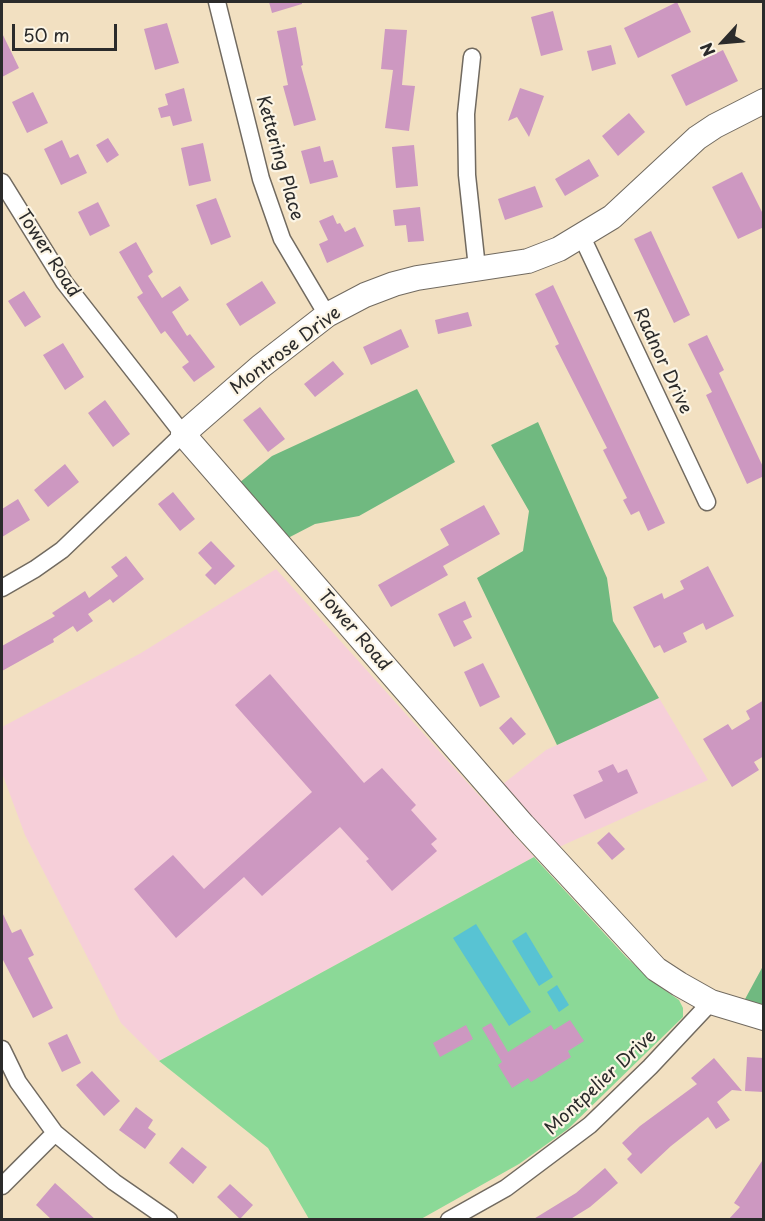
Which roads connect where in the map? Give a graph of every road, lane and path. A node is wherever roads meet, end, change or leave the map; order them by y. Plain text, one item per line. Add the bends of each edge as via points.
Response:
1 (217, 2) edge
2 (472, 57) dead end
3 (764, 101) edge
4 (2, 182) edge
5 (582, 237) junction
6 (477, 268) junction
7 (327, 315) junction
8 (183, 434) junction
9 (706, 502) dead end
10 (2, 588) edge
11 (711, 1002) junction
12 (764, 1018) edge
13 (2, 1049) edge
14 (55, 1133) junction
15 (2, 1186) edge
16 (169, 1220) edge
17 (448, 1220) edge

1 - 7 street, Kettering Place via 261,179 282,239
2 - 6 street via 466,114 467,174
3 - 5 street, Montrose Drive via 697,138 612,217
4 - 8 street, Tower Road via 64,282
5 - 6 street, Montrose Drive via 528,261
5 - 9 street, Radnor Drive
6 - 7 street, Montrose Drive via 394,284 365,294
7 - 8 street, Montrose Drive
8 - 10 street, Montrose Drive via 62,550
8 - 11 street, Tower Road via 518,820 656,969
11 - 12 street, Tower Road
11 - 17 street, Montpelier Drive via 590,1125 506,1188
13 - 14 street via 18,1082
14 - 15 street
14 - 16 street via 114,1182

